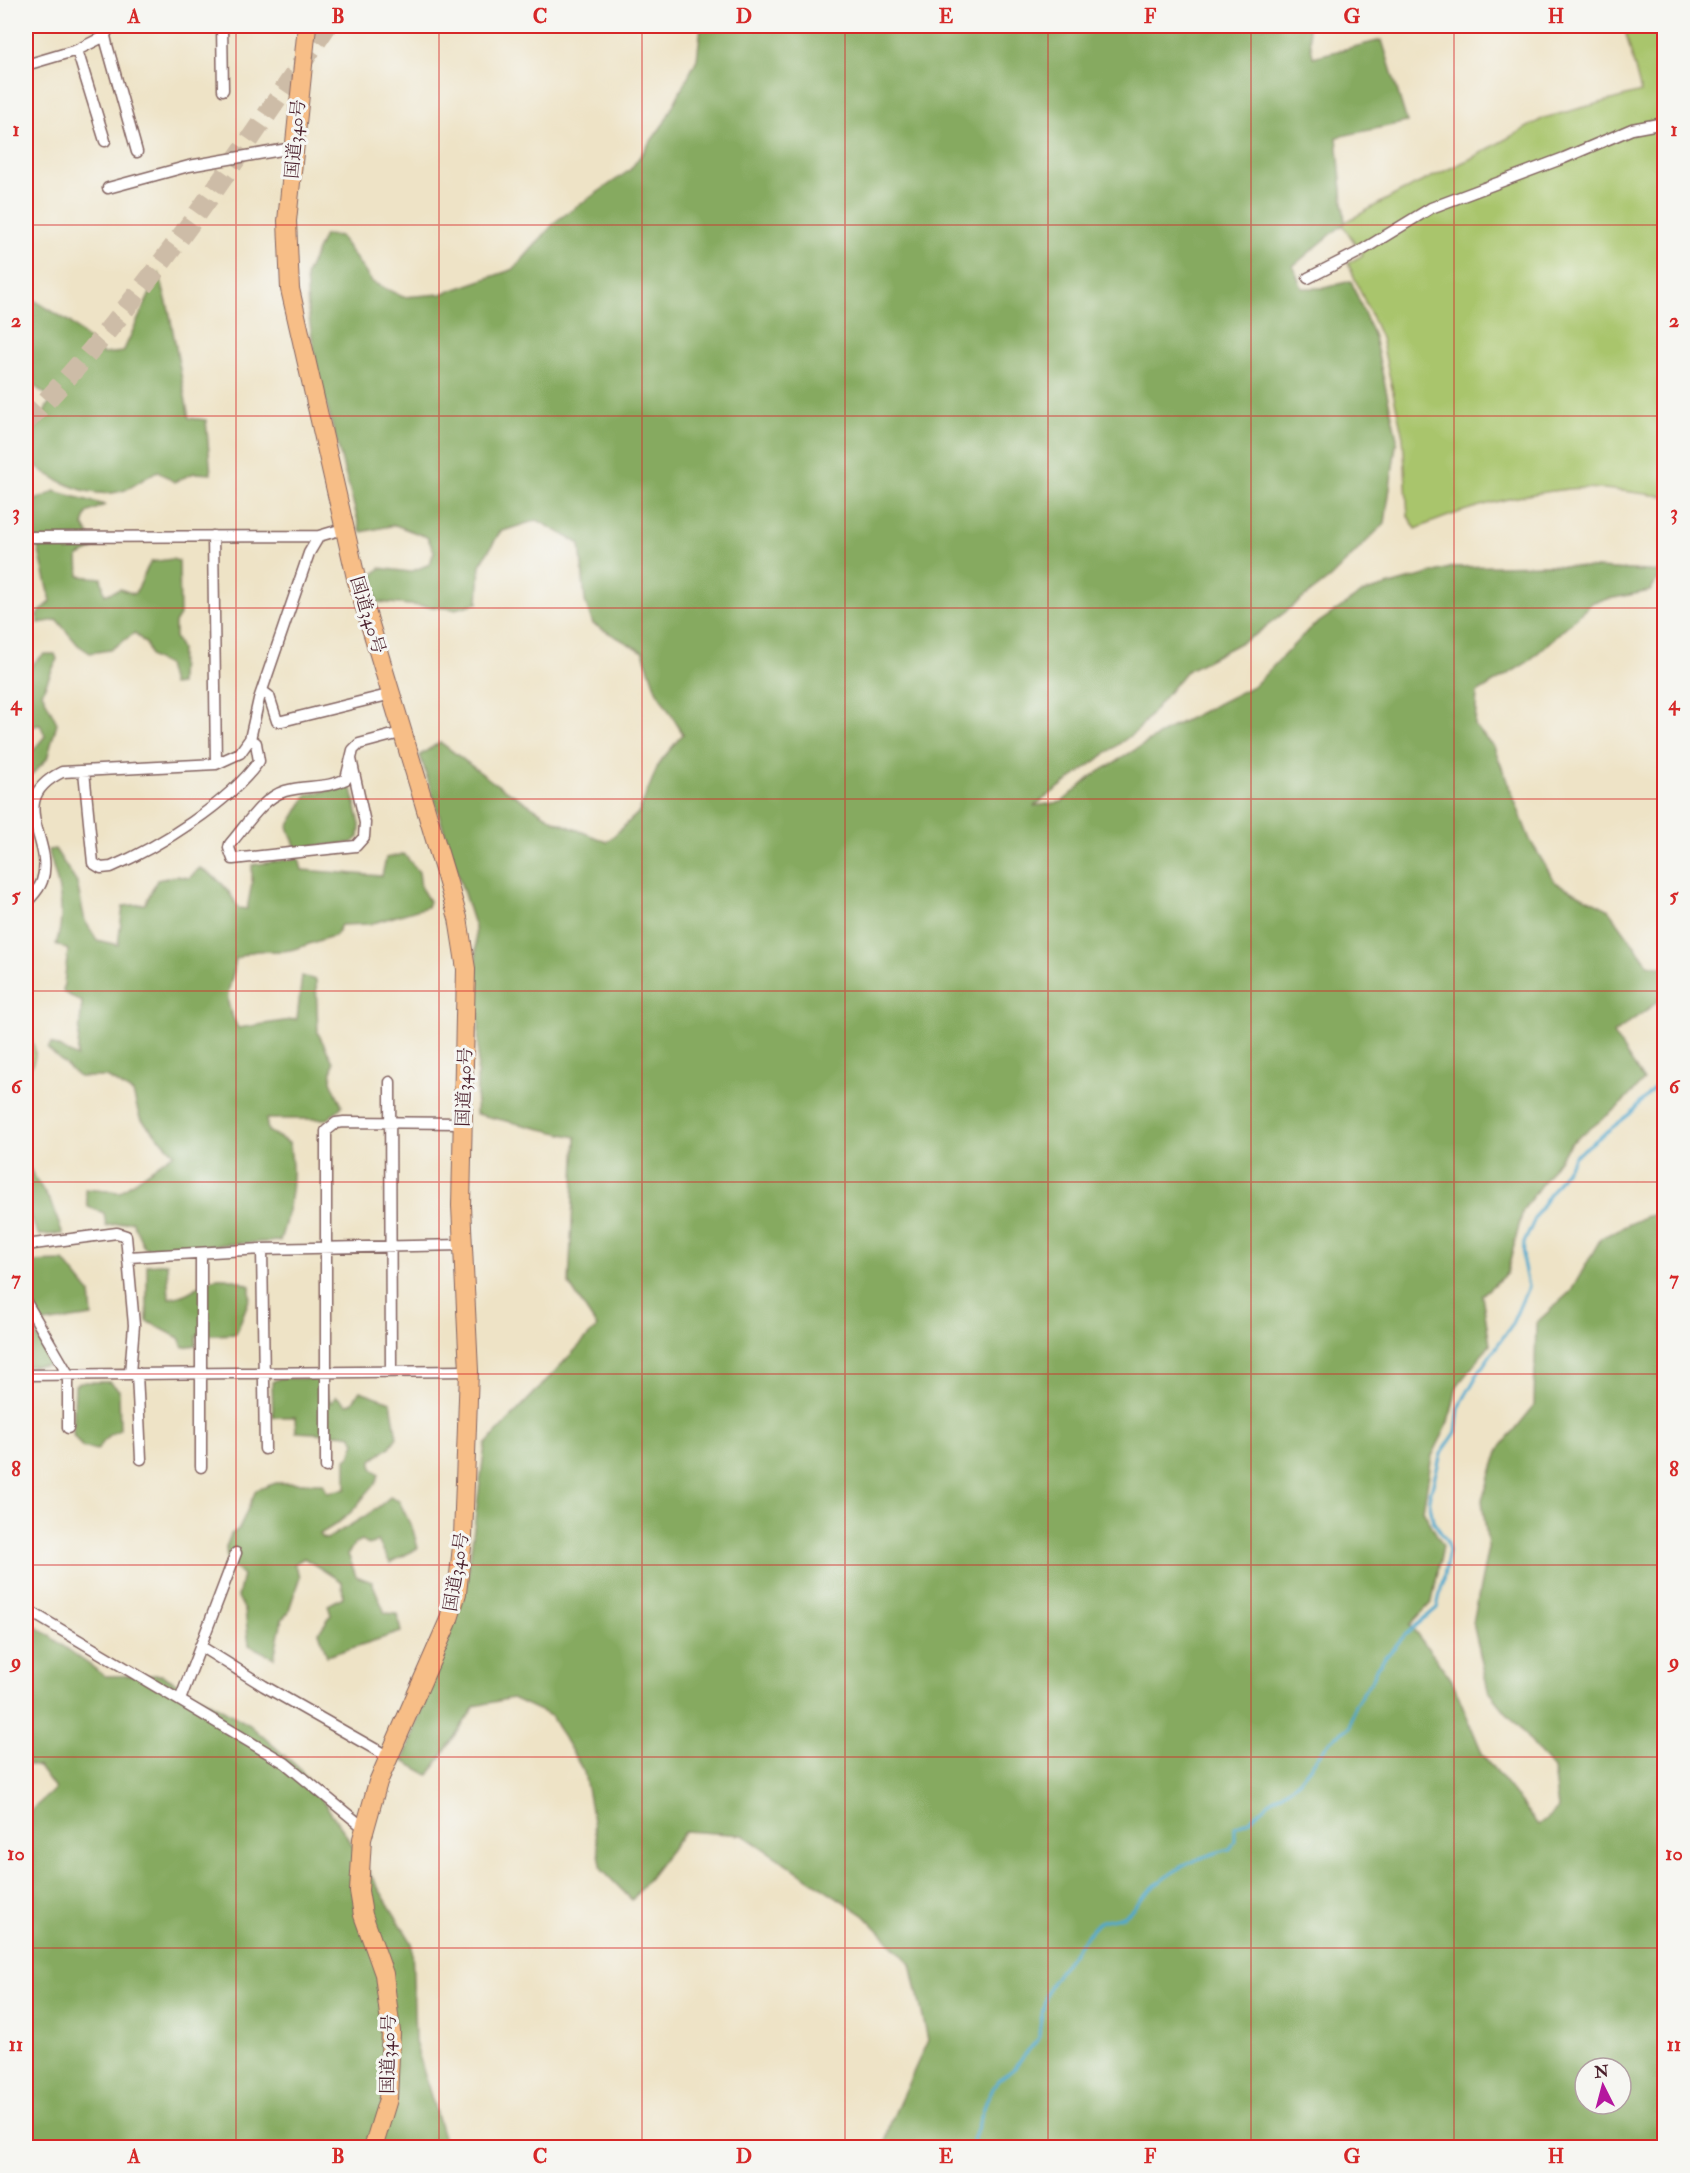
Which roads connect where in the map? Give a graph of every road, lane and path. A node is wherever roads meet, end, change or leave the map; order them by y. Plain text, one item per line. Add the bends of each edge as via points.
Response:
1 (109, 26) edge
2 (222, 26) edge
3 (307, 26) edge
4 (105, 36) junction
5 (76, 50) junction
6 (26, 65) edge
7 (223, 90) dead end
8 (1665, 123) edge
9 (105, 141) dead end
10 (294, 148) junction
11 (137, 152) dead end
12 (108, 188) dead end
13 (1308, 278) dead end
14 (343, 529) junction
15 (213, 536) junction
16 (319, 536) junction
17 (26, 537) edge
18 (262, 691) junction
19 (392, 694) junction
20 (404, 732) junction
21 (250, 739) junction
22 (351, 759) junction
23 (216, 764) junction
24 (84, 771) junction
25 (31, 792) edge
26 (26, 903) edge
27 (390, 1082) dead end
28 (463, 1122) junction
29 (391, 1124) junction
30 (26, 1245) edge
31 (463, 1245) junction
32 (327, 1248) junction
33 (391, 1248) junction
34 (262, 1249) junction
35 (201, 1253) junction
36 (129, 1257) junction
37 (26, 1302) edge
38 (469, 1371) junction
39 (265, 1372) junction
40 (328, 1372) junction
41 (391, 1372) junction
42 (134, 1373) junction
43 (201, 1373) junction
44 (68, 1374) junction
45 (26, 1375) edge
46 (68, 1428) dead end
47 (265, 1449) dead end
48 (141, 1459) dead end
49 (201, 1467) dead end
50 (326, 1467) dead end
51 (236, 1552) dead end
52 (26, 1609) edge
53 (200, 1646) junction
54 (180, 1700) junction
55 (389, 1757) junction
56 (363, 1827) junction
57 (373, 2148) edge

1 - 4 street
2 - 7 street
3 - 10 highway, 国道340号
4 - 5 street
4 - 11 street
5 - 6 street
5 - 9 street
8 - 13 street via 1632,129 1431,208
10 - 12 street via 189,166
10 - 14 highway, 国道340号 via 287,221 290,289
14 - 16 street
14 - 19 highway, 国道340号
15 - 16 street
15 - 17 street
15 - 23 street
16 - 18 street via 309,553
18 - 19 street via 269,696 277,721
18 - 21 street
19 - 20 highway, 国道340号
20 - 22 street via 359,744
20 - 28 highway, 国道340号 via 462,942 467,1001
21 - 23 street via 240,753
21 - 24 street via 256,743 259,761 235,788 183,827 111,867 101,868 93,863
22 - 22 street via 346,780 287,791 268,801 230,844 233,860 356,846 364,837 365,823
23 - 24 street
24 - 25 street via 62,772
25 - 26 street via 43,879
27 - 29 street
28 - 29 street
28 - 31 highway, 国道340号
29 - 32 street via 336,1123 326,1131
29 - 33 street
30 - 36 street via 117,1233 126,1236
31 - 33 street
31 - 38 highway, 国道340号
32 - 33 street
32 - 34 street
32 - 40 street
33 - 41 street
34 - 35 street
34 - 39 street
35 - 36 street
35 - 43 street
36 - 42 street via 135,1324
37 - 44 street
38 - 41 street
38 - 55 highway, 国道340号 via 457,1593 448,1623
39 - 40 street
39 - 43 street
39 - 47 street
40 - 41 street
40 - 50 street
42 - 43 street
42 - 44 street
42 - 48 street
43 - 49 street
44 - 45 street
44 - 46 street
51 - 53 street
52 - 54 street
53 - 54 street
53 - 55 street
54 - 56 street via 285,1763
55 - 56 highway, 国道340号
56 - 57 highway, 国道340号 via 359,1891 363,1915 384,1974 391,2032 388,2099

